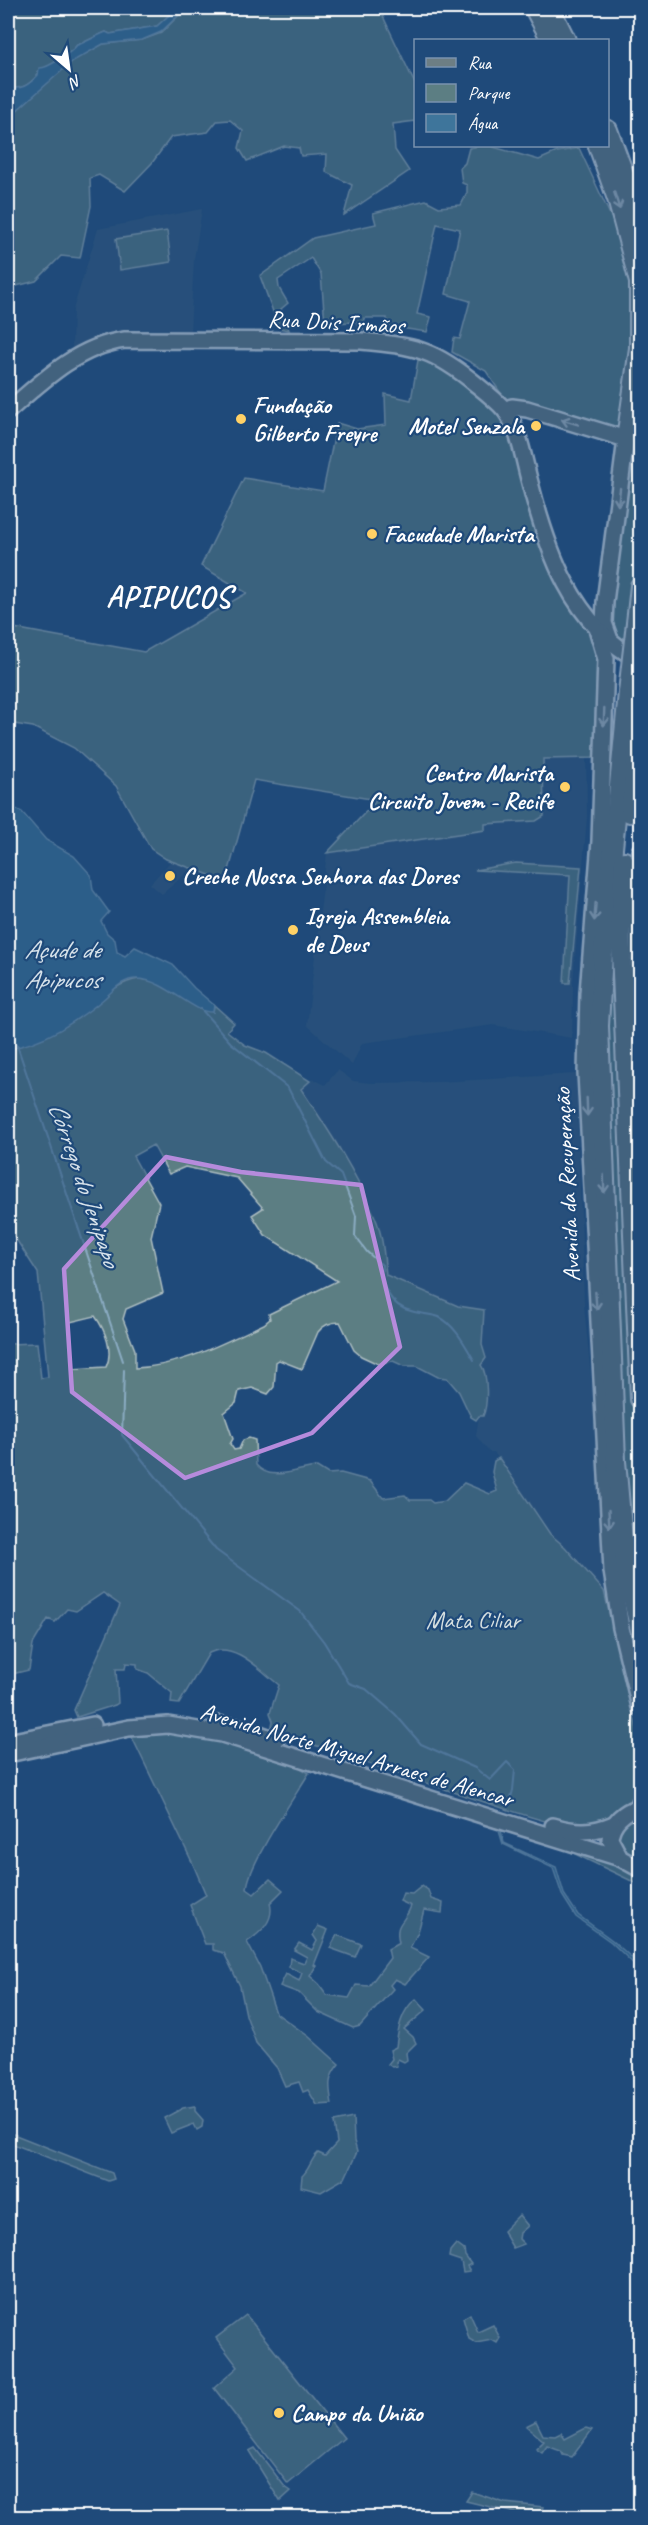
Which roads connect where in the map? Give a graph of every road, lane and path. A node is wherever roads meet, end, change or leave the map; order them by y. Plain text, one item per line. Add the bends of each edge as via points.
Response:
1 (534, 8) edge
2 (550, 8) edge
3 (550, 39) edge
4 (566, 39) edge
5 (609, 133) edge
6 (598, 147) edge
7 (640, 231) edge
8 (640, 283) edge
9 (505, 410) junction
10 (8, 411) edge
11 (626, 439) junction
12 (640, 586) edge
13 (606, 597) junction
14 (574, 600) junction
15 (612, 651) junction
16 (640, 661) edge
17 (640, 669) edge
18 (640, 726) edge
19 (633, 848) edge
20 (635, 888) joint
21 (640, 1019) edge
22 (603, 1387) junction
23 (640, 1399) edge
24 (614, 1424) junction
25 (606, 1461) junction
26 (640, 1630) edge
27 (640, 1707) edge
28 (8, 1742) edge
29 (8, 1754) edge
30 (640, 1793) edge
31 (635, 1809) edge
32 (614, 1824) junction
33 (620, 1858) junction
34 (640, 1869) edge

1 - 3 highway
2 - 4 highway
5 - 7 highway
6 -> 8 highway
8 - 11 highway via 639,348
9 - 10 main road, Rua Dois Irmãos via 461,371 436,355 399,345 361,341 153,339 112,341 87,351
11 -> 9 main road via 527,409
9 - 14 main road, Rua Dois Irmãos via 521,447 549,550
11 -> 13 main road, Avenida da Recuperação
12 -> 24 highway, Avenida da Recuperação, bridge via 598,1026
13 - 14 main road via 590,604
13 - 15 main road, Avenida da Recuperação via 604,623
14 - 15 main road, Rua Dois Irmãos
15 - 16 main road, Rua Dois Irmãos
15 - 17 main road, Rua Dois Irmãos
15 -> 22 main road, Avenida da Recuperação via 586,1073
18 - 19 highway
19 - 20 highway
19 - 23 highway via 620,926
20 - 21 main road
22 - 24 highway
22 - 25 main road, Avenida da Recuperação
24 - 25 highway
24 - 26 highway, Avenida da Recuperação via 626,1572
25 -> 27 main road, Avenida da Recuperação via 612,1571
28 - 32 main road, Avenida Norte Miguel Arraes de Alencar via 126,1720 167,1717 243,1728 334,1760 566,1830 592,1832
29 - 33 main road, Avenida Norte Miguel Arraes de Alencar via 129,1728 168,1725 222,1734
30 - 31 main road
31 - 32 main road
32 - 33 main road via 610,1839
33 - 34 main road, Avenida Norte Miguel Arraes de Alencar

